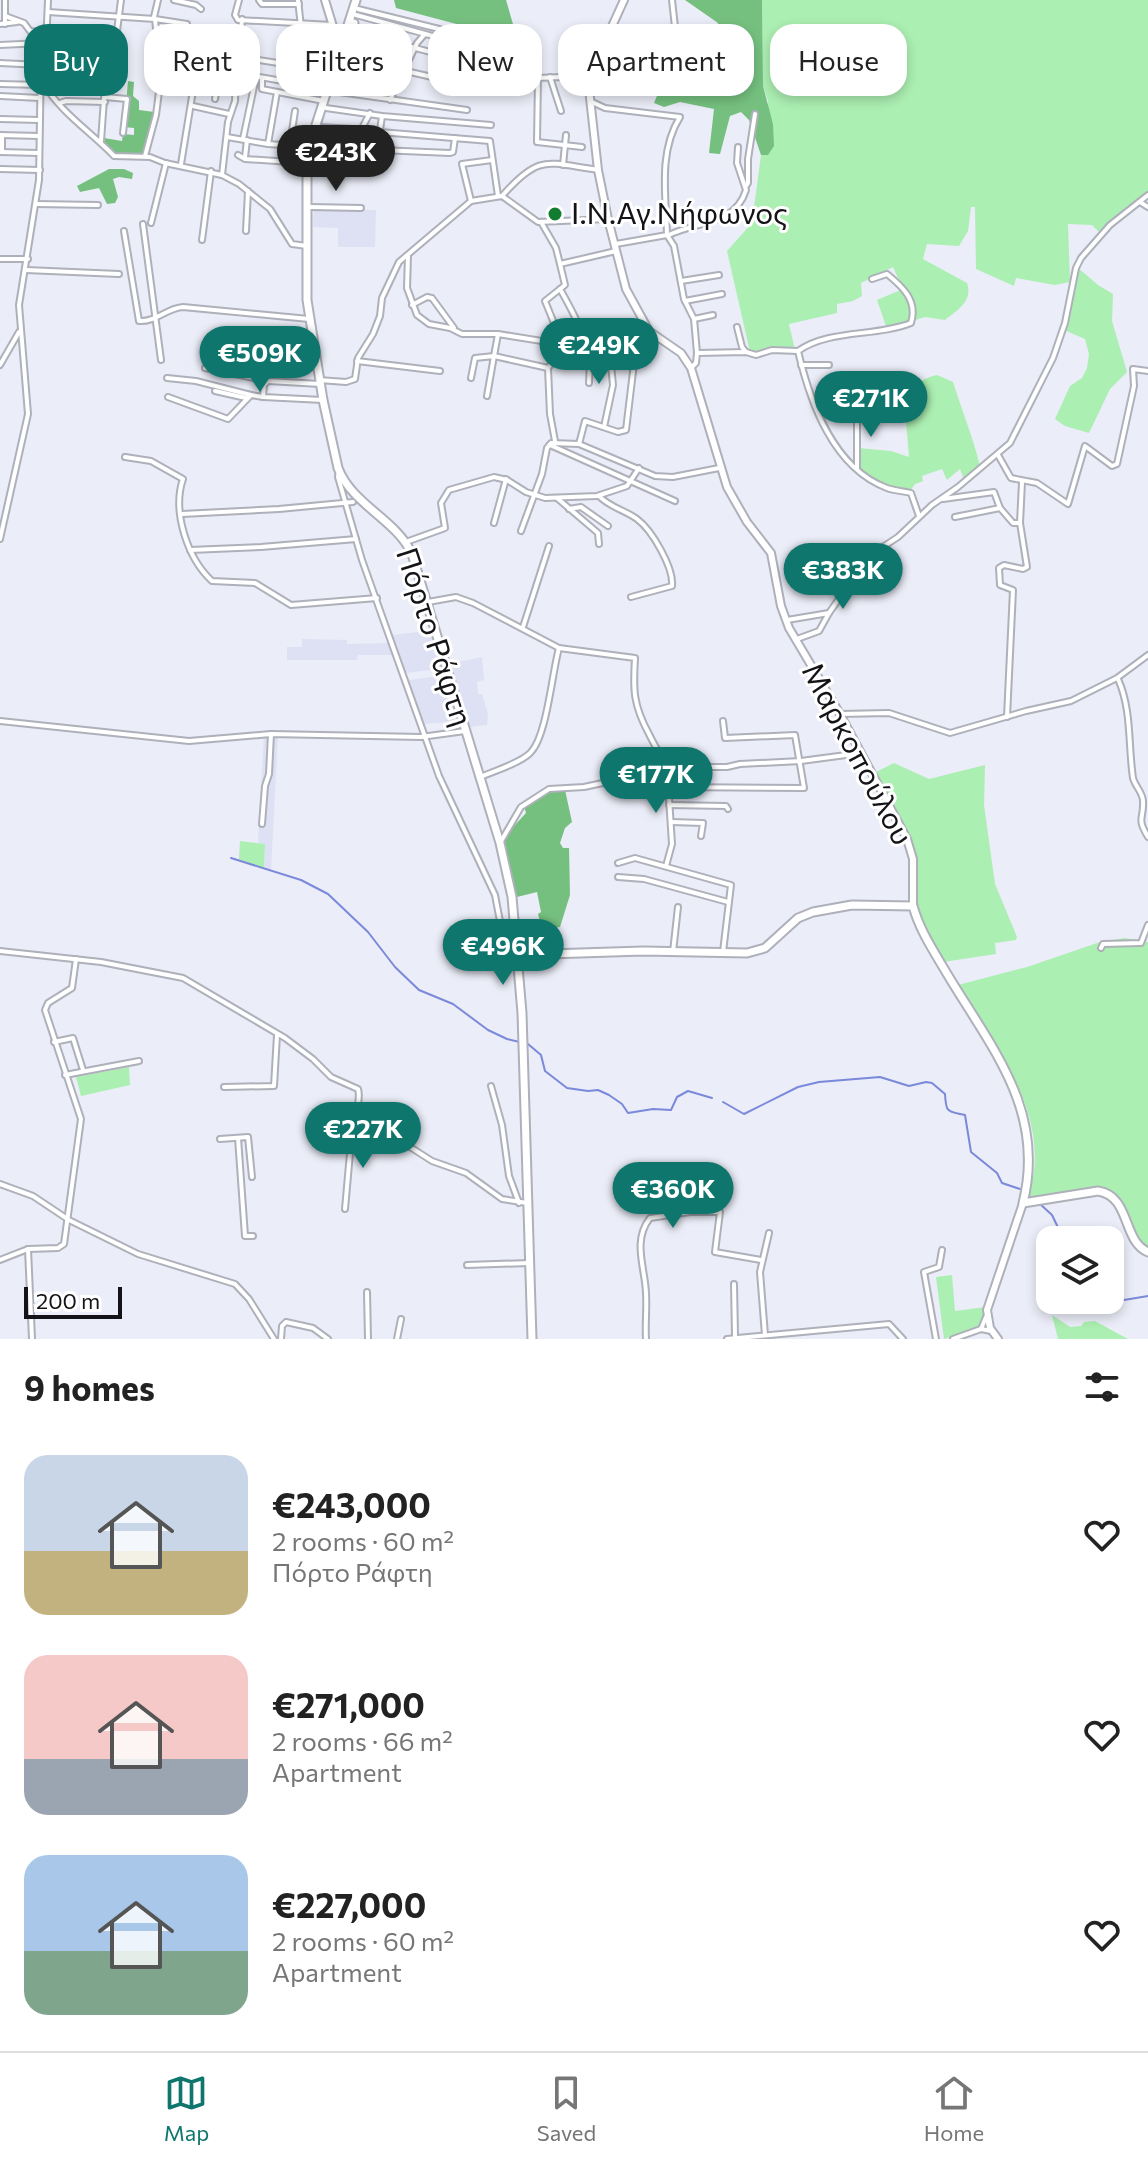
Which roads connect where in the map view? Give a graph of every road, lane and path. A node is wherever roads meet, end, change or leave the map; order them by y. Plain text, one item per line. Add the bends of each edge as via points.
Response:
1 (5, 0) edge
2 (48, 0) edge
3 (121, 0) edge
4 (158, 0) edge
5 (174, 0) edge
6 (239, 0) edge
7 (259, 0) edge
8 (325, 0) edge
9 (624, 0) edge
10 (672, 0) edge
11 (299, 2) edge
12 (358, 6) edge
13 (201, 9) dead end
14 (3, 12) edge
15 (48, 12) junction
16 (119, 15) junction
17 (155, 18) junction
18 (242, 19) junction
19 (19, 21) junction
20 (300, 22) junction
21 (2, 24) edge
22 (25, 24) edge
23 (46, 24) edge
24 (118, 24) edge
25 (187, 24) dead end
26 (321, 24) edge
27 (332, 24) edge
28 (613, 24) edge
29 (675, 24) edge
30 (428, 25) edge
31 (424, 34) junction
32 (428, 35) edge
33 (24, 44) edge
34 (0, 45) edge
35 (412, 46) edge
36 (418, 48) junction
37 (428, 51) edge
38 (412, 59) edge
39 (0, 63) edge
40 (276, 63) edge
41 (24, 64) edge
42 (260, 77) edge
43 (550, 77) junction
44 (558, 77) edge
45 (270, 79) junction
46 (276, 80) edge
47 (0, 84) edge
48 (24, 85) edge
49 (260, 87) edge
50 (269, 90) junction
51 (276, 92) edge
52 (0, 96) edge
53 (53, 96) edge
54 (104, 96) edge
55 (193, 96) edge
56 (216, 96) edge
57 (235, 96) edge
58 (255, 96) edge
59 (276, 96) edge
60 (292, 96) edge
61 (328, 96) edge
62 (330, 96) edge
63 (364, 96) edge
64 (392, 96) edge
65 (590, 96) edge
66 (40, 98) joint
67 (215, 99) dead end
68 (105, 100) junction
69 (390, 100) junction
70 (590, 101) junction
71 (60, 103) junction
72 (192, 105) junction
73 (325, 105) junction
74 (467, 110) dead end
75 (295, 111) dead end
76 (561, 111) dead end
77 (370, 113) junction
78 (229, 114) junction
79 (755, 114) dead end
80 (382, 116) junction
81 (0, 119) edge
82 (39, 120) junction
83 (491, 125) dead end
84 (320, 127) junction
85 (361, 130) junction
86 (123, 133) dead end
87 (380, 133) junction
88 (1, 135) edge
89 (566, 135) dead end
90 (39, 136) junction
91 (227, 137) junction
92 (455, 138) junction
93 (245, 139) junction
94 (101, 141) junction
95 (268, 144) junction
96 (290, 144) junction
97 (565, 145) junction
98 (310, 147) junction
99 (582, 147) dead end
100 (738, 147) dead end
101 (1, 152) edge
102 (39, 153) junction
103 (238, 155) dead end
104 (145, 156) junction
105 (245, 159) junction
106 (493, 160) junction
107 (166, 163) junction
108 (307, 163) junction
109 (181, 165) junction
110 (563, 165) junction
111 (0, 169) edge
112 (40, 170) junction
113 (598, 170) junction
114 (211, 171) junction
115 (222, 175) junction
116 (746, 186) junction
117 (248, 191) junction
118 (1148, 195) edge
119 (500, 196) junction
120 (471, 201) junction
121 (1140, 202) junction
122 (36, 204) junction
123 (98, 205) dead end
124 (310, 207) junction
125 (1148, 207) edge
126 (361, 208) dead end
127 (608, 219) junction
128 (541, 222) junction
129 (151, 223) dead end
130 (143, 224) dead end
131 (124, 231) dead end
132 (246, 231) dead end
133 (668, 235) junction
134 (202, 240) dead end
135 (307, 246) junction
136 (615, 247) junction
137 (408, 253) junction
138 (0, 259) edge
139 (28, 259) junction
140 (560, 264) junction
141 (26, 270) junction
142 (119, 274) dead end
143 (719, 275) dead end
144 (872, 279) dead end
145 (681, 281) junction
146 (560, 289) junction
147 (722, 294) dead end
148 (685, 301) junction
149 (411, 305) junction
150 (713, 315) dead end
151 (155, 319) junction
152 (309, 319) junction
153 (694, 319) junction
154 (737, 327) dead end
155 (21, 330) junction
156 (455, 330) junction
157 (649, 331) junction
158 (498, 334) junction
159 (630, 339) junction
160 (548, 342) dead end
161 (609, 346) junction
162 (587, 351) junction
163 (798, 351) junction
164 (746, 352) junction
165 (697, 353) junction
166 (567, 355) junction
167 (494, 356) junction
168 (161, 360) dead end
169 (357, 361) junction
170 (0, 365) edge
171 (801, 365) junction
172 (829, 365) dead end
173 (205, 368) dead end
174 (548, 368) junction
175 (691, 368) junction
176 (440, 371) dead end
177 (1148, 371) edge
178 (167, 378) dead end
179 (471, 378) dead end
180 (828, 379) dead end
181 (268, 381) junction
182 (320, 382) junction
183 (589, 383) dead end
184 (215, 391) dead end
185 (248, 396) junction
186 (487, 396) dead end
187 (168, 397) dead end
188 (263, 397) junction
189 (323, 400) junction
190 (604, 427) junction
191 (555, 442) junction
192 (548, 444) junction
193 (579, 444) junction
194 (998, 455) junction
195 (125, 457) dead end
196 (639, 468) junction
197 (719, 468) junction
198 (857, 468) junction
199 (506, 479) junction
200 (632, 481) junction
201 (1022, 481) junction
202 (346, 488) junction
203 (532, 495) junction
204 (599, 496) junction
205 (557, 498) junction
206 (941, 499) junction
207 (675, 501) dead end
208 (353, 502) dead end
209 (345, 504) junction
210 (1000, 508) junction
211 (569, 509) junction
212 (182, 514) junction
213 (919, 516) junction
214 (955, 517) dead end
215 (494, 523) dead end
216 (1020, 523) junction
217 (608, 526) dead end
218 (521, 531) dead end
219 (0, 539) edge
220 (356, 539) junction
221 (406, 542) junction
222 (599, 544) dead end
223 (549, 546) dead end
224 (190, 550) junction
225 (631, 597) dead end
226 (377, 598) junction
227 (428, 602) junction
228 (829, 613) junction
229 (786, 621) junction
230 (523, 628) junction
231 (795, 639) junction
232 (559, 648) junction
233 (1148, 655) edge
234 (1117, 678) junction
235 (840, 714) junction
236 (1007, 717) junction
237 (0, 721) edge
238 (723, 721) dead end
239 (465, 731) junction
240 (271, 734) junction
241 (426, 736) junction
242 (861, 753) junction
243 (801, 761) junction
244 (665, 765) junction
245 (480, 777) junction
246 (668, 787) junction
247 (669, 805) junction
248 (676, 806) junction
249 (720, 806) dead end
250 (670, 812) junction
251 (671, 822) junction
252 (262, 824) dead end
253 (508, 827) junction
254 (496, 831) junction
255 (701, 836) dead end
256 (1148, 837) edge
257 (500, 843) junction
258 (618, 863) dead end
259 (666, 866) junction
260 (618, 877) dead end
261 (729, 902) junction
262 (913, 906) junction
263 (678, 907) dead end
264 (1148, 925) edge
265 (1101, 948) dead end
266 (0, 951) edge
267 (673, 952) junction
268 (723, 952) junction
269 (518, 954) junction
270 (76, 959) junction
271 (277, 1034) junction
272 (54, 1042) junction
273 (139, 1061) dead end
274 (81, 1072) junction
275 (65, 1075) junction
276 (491, 1086) dead end
277 (224, 1087) dead end
278 (356, 1123) junction
279 (238, 1138) junction
280 (220, 1139) dead end
281 (252, 1177) dead end
282 (0, 1184) edge
283 (519, 1203) junction
284 (1023, 1203) junction
285 (530, 1204) junction
286 (345, 1209) dead end
287 (69, 1220) junction
288 (769, 1233) dead end
289 (253, 1236) dead end
290 (28, 1249) junction
291 (942, 1250) dead end
292 (1148, 1252) edge
293 (0, 1260) edge
294 (761, 1260) junction
295 (531, 1263) junction
296 (467, 1265) dead end
297 (734, 1284) dead end
298 (367, 1292) dead end
299 (987, 1315) junction
300 (401, 1319) dead end
301 (981, 1329) junction
302 (992, 1332) junction
303 (765, 1335) junction
304 (735, 1336) junction
305 (32, 1339) edge
306 (274, 1339) edge
307 (281, 1339) edge
308 (328, 1339) edge
309 (368, 1339) edge
310 (397, 1339) edge
311 (532, 1339) edge
312 (646, 1339) edge
313 (727, 1339) edge
314 (903, 1339) edge
315 (936, 1339) edge
316 (953, 1339) edge
317 (998, 1339) edge

1 - 14 street
2 - 15 street
3 - 16 street
4 - 17 street
5 - 13 street
6 - 18 street via 235,18
7 - 11 street
8 - 27 street
9 - 28 street
10 - 29 street
11 - 20 street
12 - 30 street
12 - 31 street
14 - 19 street
14 - 21 street
15 - 16 street
15 - 23 street
16 - 17 street
16 - 24 street
17 - 25 street
17 - 104 street via 161,76
18 - 20 street
18 - 40 street via 239,57
19 - 21 street
19 - 22 street
20 - 26 street
31 - 32 street
31 - 36 street
33 - 34 street
35 - 36 street
36 - 37 street
36 - 38 street
39 - 41 street
42 - 45 street
43 - 44 street
43 - 76 street
43 - 97 street via 538,78 537,142
45 - 46 street
45 - 50 street
47 - 48 street
49 - 50 street
50 - 51 street
52 - 66 street
53 - 71 street
54 - 68 street
55 - 72 street
56 - 67 street
57 - 78 street
58 - 93 street
59 - 95 street
60 - 73 street
61 - 73 main road, Πόρτο Ράφτη
62 - 73 main road, Πόρτο Ράφτη
63 - 69 street
64 - 69 street
65 - 70 street
66 - 82 street
68 - 71 street
68 - 86 street via 127,99
68 - 94 street
69 - 74 street
70 - 113 street
70 - 133 street via 605,108 680,117 665,164
71 - 94 street via 82,129
72 - 78 street
72 - 109 street
73 - 77 street
73 - 84 main road, Πόρτο Ράφτη
73 - 98 main road, Πόρτο Ράφτη
75 - 96 street
77 - 80 street
77 - 85 street
78 - 91 street
79 - 116 street
80 - 83 street
80 - 87 street
81 - 82 street
82 - 90 street
84 - 85 street
84 - 124 main road, Πόρτο Ράφτη
85 - 87 street
87 - 92 street
87 - 92 street via 380,150 450,153
88 - 90 street
88 - 101 street
89 - 97 street
90 - 102 street
91 - 93 street
91 - 115 street
92 - 106 street via 490,141
93 - 95 street
93 - 105 street
94 - 104 street via 114,156
95 - 96 street
96 - 98 street
97 - 99 street
97 - 110 street
98 - 108 main road, Πόρτο Ράφτη
100 - 116 street via 737,163
101 - 102 street
102 - 112 street
103 - 105 street
104 - 107 street
105 - 108 street
106 - 119 street
106 - 120 street via 462,164
107 - 109 street
107 - 129 street
108 - 135 main road, Πόρτο Ράφτη
109 - 114 street
110 - 113 street
110 - 119 street via 536,167
111 - 112 street
112 - 122 street
113 - 127 street
114 - 115 street
114 - 134 street
115 - 117 street
116 - 133 street via 740,204 725,217
117 - 132 street
117 - 135 street via 275,215 289,242
118 - 121 street
119 - 120 street
119 - 128 street
120 - 137 street
121 - 125 street
121 - 194 street via 1081,258 1048,371 1010,443
122 - 123 street
122 - 139 street
124 - 126 street
124 - 135 main road, Πόρτο Ράφτη
127 - 128 street
127 - 136 street
128 - 140 street
130 - 151 street
131 - 151 street via 138,319
133 - 136 street
133 - 145 street
135 - 152 main road, Πόρτο Ράφτη
136 - 140 street
136 - 157 street via 626,289
137 - 149 street
137 - 169 street via 382,298 373,334
138 - 139 street
139 - 141 street
140 - 146 street via 566,283
141 - 142 street
141 - 155 street via 19,305
143 - 145 street
144 - 163 street via 887,274 904,288 911,323 885,332 842,335
145 - 148 street
146 - 162 street
146 - 166 street via 545,304
147 - 148 street
148 - 153 street
149 - 156 street via 429,324
149 - 156 street via 432,298
150 - 153 street
151 - 152 street via 183,307
151 - 168 street
152 - 182 main road, Πόρτο Ράφτη
153 - 165 street
154 - 164 street
155 - 170 street
155 - 219 street via 28,414
156 - 158 street
157 - 159 street
157 - 175 street via 681,353
158 - 160 street
158 - 167 street
159 - 161 street
159 - 190 street via 635,355 626,430
161 - 162 street
161 - 190 street via 613,385
162 - 166 street
162 - 183 street
163 - 164 street
163 - 171 street
164 - 165 street
165 - 175 street
166 - 174 street
167 - 174 street
167 - 179 street via 475,358
167 - 186 street
169 - 176 street
169 - 182 street via 352,381
171 - 172 street
171 - 198 street via 835,444
173 - 181 street
174 - 191 street
175 - 197 street, Μαρκοπούλου
177 - 201 street via 1133,369 1117,464 1112,466 1085,446 1068,504 1037,483
178 - 185 street
180 - 198 street via 835,402 857,408
181 - 182 street
181 - 188 street
182 - 189 main road, Πόρτο Ράφτη
184 - 185 street
185 - 187 street via 228,419
185 - 188 street
188 - 189 street
189 - 202 main road, Πόρτο Ράφτη
190 - 193 street via 585,421
191 - 192 street
191 - 193 street
192 - 200 street
192 - 203 street
193 - 196 street
194 - 201 street via 1011,478
194 - 206 street
195 - 212 street via 151,461 183,479
196 - 197 street via 673,477
196 - 200 street
197 - 229 street, Μαρκοπούλου via 736,506 771,553
198 - 213 street via 881,485 911,493
199 - 203 street
199 - 215 street
199 - 221 street via 494,477 449,490 441,503 445,528
200 - 204 street
200 - 207 street
201 - 216 street
202 - 209 street
202 - 221 main road, Πόρτο Ράφτη
203 - 205 street
203 - 218 street
204 - 205 street
204 - 225 street via 642,523 670,569 672,586
205 - 211 street
206 - 210 street via 992,490
206 - 213 street
208 - 209 street
209 - 212 street
209 - 220 street
210 - 214 street
210 - 216 street via 1013,523
211 - 217 street via 581,507
211 - 222 street via 598,533
212 - 224 street
213 - 228 street via 869,556
216 - 236 street via 1027,567 999,568 1000,585 1013,590
220 - 224 street
220 - 226 street
221 - 227 main road, Πόρτο Ράφτη
223 - 230 street
224 - 226 street via 212,581 255,583 291,605
226 - 241 street
227 - 230 street via 456,597
227 - 239 main road, Πόρτο Ράφτη
228 - 229 street
228 - 231 street via 819,631
229 - 231 street, Μαρκοπούλου
230 - 232 street
231 - 235 street, Μαρκοπούλου
232 - 244 street via 635,658 632,681 639,711
232 - 245 street via 535,746 525,757
233 - 234 street
234 - 236 street via 1071,701
234 - 256 street via 1129,717 1134,782 1143,800 1140,821
235 - 236 street via 889,713 945,733
235 - 242 street, Μαρκοπούλου
237 - 240 street via 176,740
238 - 243 street via 725,738 795,735
239 - 241 street
239 - 245 main road, Πόρτο Ράφτη
240 - 241 street
240 - 252 street
241 - 269 street via 439,776 491,885 506,950
242 - 243 street
242 - 262 street, Μαρκοπούλου via 911,848
243 - 244 street
243 - 246 street via 804,788
244 - 246 street
244 - 253 street via 584,787 549,789 521,807
245 - 254 main road, Πόρτο Ράφτη
246 - 247 street
247 - 248 street
247 - 250 street
248 - 249 street
248 - 250 street
250 - 251 street
251 - 255 street via 703,823
251 - 259 street
253 - 254 street
253 - 257 street
254 - 257 main road, Πόρτο Ράφτη
257 - 269 main road, Πόρτο Ράφτη via 516,897
258 - 259 street via 632,858
259 - 261 street via 731,885
260 - 261 street
261 - 268 street
262 - 268 main road via 852,905 813,912 798,918 765,948
262 - 284 main road, Μαρκοπούλου via 925,937 1009,1074 1022,1108 1030,1171
263 - 267 street
264 - 265 street via 1141,943 1110,942
266 - 270 street
267 - 268 main road
267 - 269 main road
269 - 285 main road, Πόρτο Ράφτη
270 - 271 street via 173,975
270 - 272 street via 72,988 45,1006
271 - 277 street via 274,1086
271 - 278 street via 331,1077 358,1089
272 - 274 street via 73,1038
272 - 275 street
273 - 274 street
274 - 275 street
275 - 287 street via 81,1119
276 - 283 street
278 - 283 street via 396,1138 432,1161 466,1173 502,1199
278 - 286 street
279 - 280 street
279 - 281 street via 248,1137
279 - 289 street via 245,1236
282 - 287 street via 33,1196
283 - 285 street
284 - 292 main road via 1106,1193 1119,1205 1136,1244
284 - 299 street
285 - 295 main road, Πόρτο Ράφτη
287 - 290 street via 62,1246
287 - 306 street via 140,1254 235,1284
288 - 294 street
290 - 293 street
290 - 305 street
291 - 315 street via 939,1267 924,1272
294 - 303 street
294 - 312 street via 715,1252 720,1212 650,1218 641,1241
295 - 296 street
295 - 311 main road, Πόρτο Ράφτη
297 - 304 street
298 - 309 street
299 - 301 street
299 - 302 street
300 - 310 street
301 - 302 street
301 - 316 street
302 - 317 street
303 - 304 street
303 - 314 street via 889,1324
304 - 313 street
307 - 308 street via 286,1322 313,1328

